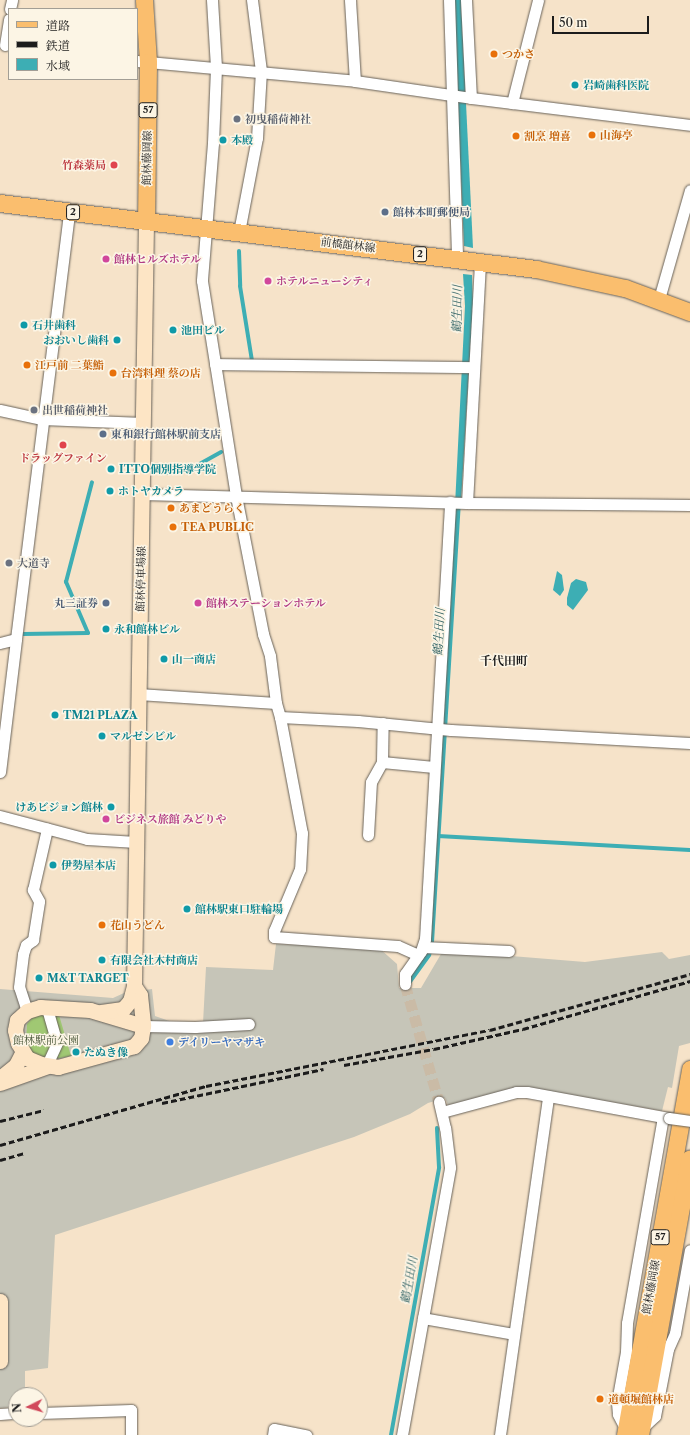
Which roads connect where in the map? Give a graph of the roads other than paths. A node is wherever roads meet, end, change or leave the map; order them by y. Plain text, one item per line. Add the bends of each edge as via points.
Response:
1 (144, 0) edge
2 (212, 0) edge
3 (252, 0) edge
4 (350, 0) edge
5 (449, 0) edge
6 (466, 0) edge
7 (538, 0) edge
8 (8, 26) edge
9 (5, 45) edge
10 (143, 61) edge
11 (216, 68) junction
12 (261, 71) junction
13 (355, 81) junction
14 (455, 96) junction
15 (469, 98) junction
16 (512, 103) junction
17 (690, 125) edge
18 (690, 190) edge
19 (0, 203) edge
20 (70, 212) junction
21 (146, 220) junction
22 (204, 227) junction
23 (239, 232) junction
24 (457, 259) junction
25 (480, 263) junction
26 (659, 299) junction
27 (690, 312) edge
28 (215, 364) junction
29 (468, 367) junction
30 (0, 410) edge
31 (42, 419) junction
32 (143, 423) junction
33 (142, 494) junction
34 (236, 496) junction
35 (458, 502) junction
36 (690, 505) edge
37 (16, 639) junction
38 (0, 643) edge
39 (138, 694) junction
40 (276, 704) junction
41 (280, 716) junction
42 (383, 723) junction
43 (441, 729) junction
44 (690, 743) edge
45 (382, 762) junction
46 (434, 767) junction
47 (0, 772) edge
48 (0, 816) edge
49 (47, 828) junction
50 (368, 835) dead end
51 (136, 842) junction
52 (422, 950) junction
53 (509, 951) dead end
54 (405, 984) tunnel mouth
55 (134, 986) junction
56 (28, 1011) junction
57 (48, 1012) dead end
58 (102, 1012) junction
59 (249, 1024) dead end
60 (143, 1026) junction
61 (22, 1053) junction
62 (48, 1063) junction
63 (690, 1069) edge
64 (0, 1078) edge
65 (0, 1082) edge
66 (548, 1096) junction
67 (666, 1117) junction
68 (690, 1121) edge
69 (690, 1158) edge
70 (690, 1250) edge
71 (0, 1301) edge
72 (423, 1318) junction
73 (514, 1334) junction
74 (0, 1361) edge
75 (48, 1413) edge
76 (633, 1432) edge
77 (131, 1435) edge
78 (273, 1435) edge
79 (306, 1435) edge
80 (402, 1435) edge
81 (500, 1435) edge

1 - 10 main road, 館林藤岡線 / 57
2 - 11 street
3 - 12 street
4 - 13 street
5 - 14 street
6 - 15 street
7 - 16 street
8 - 9 street
10 - 11 street
10 - 21 main road, 館林藤岡線 / 57
11 - 12 street
11 - 22 street via 213,143
12 - 13 street
12 - 23 street via 258,138
13 - 14 street
14 - 15 street
14 - 24 street
15 - 16 street
16 - 17 street
18 - 26 street
19 - 20 main road, 前橋館林線 / 2
20 - 21 main road, 前橋館林線 / 2
20 - 31 street
21 - 22 main road, 前橋館林線 / 2
21 - 32 main road, 館林停車場線
22 - 23 main road, 前橋館林線 / 2
22 - 28 street via 202,281
23 - 24 main road, 前橋館林線 / 2
24 - 25 main road, 前橋館林線 / 2
25 - 26 main road, 前橋館林線 / 2 via 579,277
25 - 29 street
26 - 27 main road, 前橋館林線 / 2
28 - 29 street
28 - 34 street
29 - 35 street
30 - 31 street
31 - 32 street
31 - 37 street
32 - 33 main road, 館林停車場線
33 - 34 street
33 - 39 main road, 館林停車場線
34 - 35 street
34 - 40 street via 263,634 270,656
35 - 36 street
35 - 43 street
37 - 38 street
37 - 47 street
39 - 40 street
39 - 51 main road, 館林停車場線
40 - 41 street
41 - 42 street
41 - 52 street via 302,833 300,869 274,931 274,937
42 - 43 street
42 - 45 street
43 - 44 street
43 - 46 street
45 - 46 street
45 - 50 street via 371,782
46 - 52 street
48 - 49 street
49 - 51 street via 86,839
49 - 56 street via 33,890 39,901 33,940 26,945 23,954 19,987
51 - 55 main road, 館林停車場線
52 - 53 street via 436,948
52 - 54 street via 405,974
55 - 58 main road via 130,1001 123,1009
55 - 60 main road via 140,995
56 - 58 main road via 40,1007 59,1007
56 - 61 main road via 16,1024
57 - 62 street via 57,1043
58 - 60 main road
59 - 60 street via 195,1028
60 - 62 main road via 141,1038 134,1046 70,1065
61 - 62 main road via 28,1058
61 - 64 main road via 16,1065
62 - 65 main road
63 - 76 main road, 館林藤岡線 / 57
66 - 67 street
66 - 72 street via 516,1092 440,1107 450,1167
66 - 73 street
67 - 68 street, bridge
67 - 76 street via 627,1323 626,1352 617,1402 618,1414
69 - 76 main road, 館林藤岡線 / 57
70 - 76 street via 675,1333 668,1349 655,1416
71 - 74 main road
72 - 73 street
72 - 80 street
73 - 81 street
75 - 77 street via 131,1410
78 - 79 street via 274,1429

